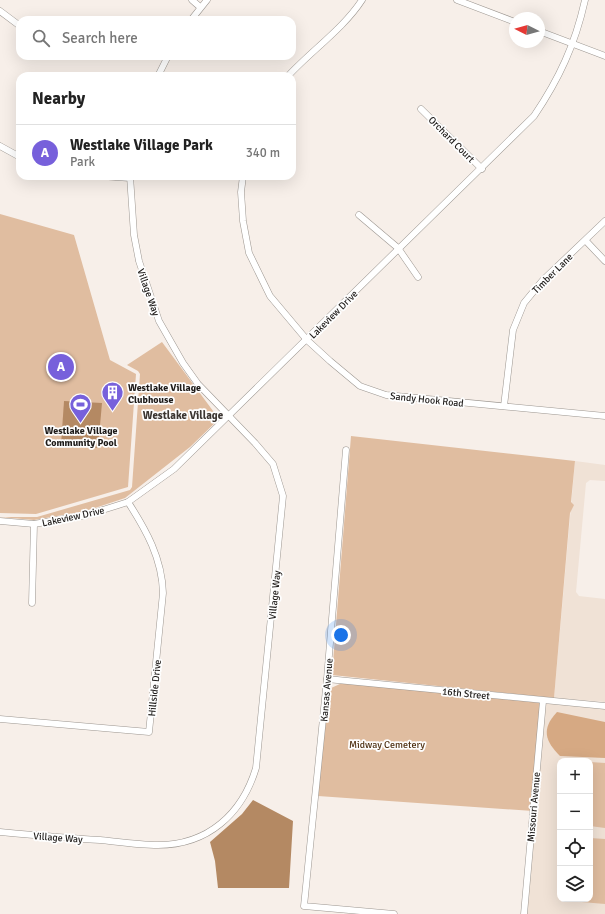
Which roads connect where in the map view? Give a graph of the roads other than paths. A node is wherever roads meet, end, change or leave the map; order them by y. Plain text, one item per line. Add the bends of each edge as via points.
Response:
1 (192, 0) edge
2 (207, 0) edge
3 (362, 0) edge
4 (457, 0) edge
5 (585, 0) edge
6 (200, 7) junction
7 (0, 11) edge
8 (194, 16) edge
9 (509, 20) edge
10 (16, 23) edge
11 (545, 32) edge
12 (572, 43) junction
13 (605, 56) edge
14 (166, 60) edge
15 (160, 72) edge
16 (292, 72) edge
17 (421, 108) dead end
18 (0, 146) edge
19 (16, 155) edge
20 (482, 169) junction
21 (130, 180) edge
22 (242, 180) edge
23 (359, 215) dead end
24 (605, 221) edge
25 (586, 241) junction
26 (398, 248) junction
27 (605, 261) edge
28 (418, 277) dead end
29 (307, 340) junction
30 (504, 406) junction
31 (228, 416) junction
32 (605, 416) edge
33 (346, 450) dead end
34 (128, 502) junction
35 (0, 521) edge
36 (34, 524) junction
37 (32, 603) dead end
38 (327, 679) junction
39 (543, 701) junction
40 (605, 706) edge
41 (0, 719) edge
42 (0, 832) edge
43 (394, 914) edge
44 (524, 914) edge

1 - 6 street
2 - 6 street
3 - 16 street via 355,12
4 - 9 street
5 - 12 street, Lakeview Drive
6 - 8 street
7 - 10 street
11 - 12 street
12 - 13 street
12 - 20 street, Lakeview Drive via 565,64 551,91 534,116
14 - 15 street
17 - 20 street, Orchard Court
18 - 19 street
20 - 26 street, Lakeview Drive
21 - 31 street, Village Way via 134,235 139,261 159,321 191,374
22 - 29 street, Sandy Hook Road via 243,221 252,259 270,296
23 - 26 street
24 - 25 street, Timber Lane
25 - 27 street
25 - 30 street, Timber Lane via 543,280 524,303 512,330
26 - 28 street
26 - 29 street, Lakeview Drive
29 - 30 street, Sandy Hook Road via 360,386 386,395
29 - 31 street, Lakeview Drive
30 - 32 street, Sandy Hook Road
31 - 34 street, Lakeview Drive via 174,469
31 - 42 street, Village Way via 272,464 284,496 256,768 251,784 238,807 228,818 186,841 159,845
33 - 38 street, Kansas Avenue
34 - 36 street, Lakeview Drive via 87,515
34 - 41 street, Hillside Drive via 149,539 163,575 149,732
35 - 36 street, Lakeview Drive
36 - 37 street
38 - 39 street, 16th Street
38 - 43 street, Kansas Avenue via 304,906
39 - 40 street, 16th Street
39 - 44 street, Missouri Avenue

